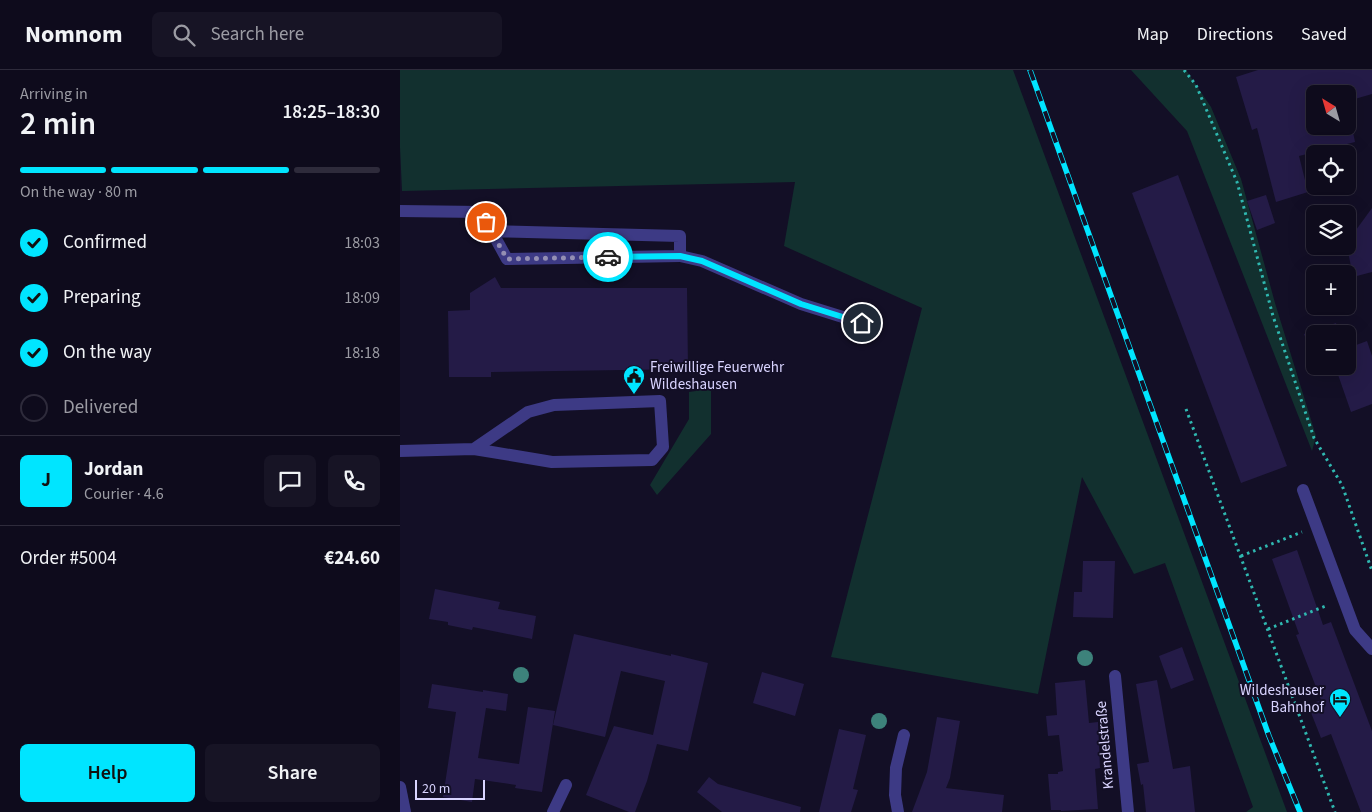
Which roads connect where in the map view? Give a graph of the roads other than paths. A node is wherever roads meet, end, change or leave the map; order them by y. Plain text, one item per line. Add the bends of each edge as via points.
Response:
1 (400, 210) edge
2 (491, 231) junction
3 (680, 256) junction
4 (862, 323) dead end
5 (474, 449) junction
6 (400, 451) edge
7 (1303, 490) dead end
8 (1372, 649) edge
9 (1115, 676) dead end
10 (904, 735) dead end
11 (566, 785) dead end
12 (400, 787) edge
13 (405, 812) edge
14 (553, 812) edge
15 (898, 812) edge
16 (1128, 812) edge

1 - 2 street via 481,212
2 - 3 street via 507,259
2 - 3 street via 680,236
3 - 4 street via 702,261 801,304
5 - 5 street via 552,462 652,460 663,447 660,401 554,405 528,412
5 - 6 street
7 - 8 street via 1355,630
9 - 16 street, Krandelstraße
10 - 15 street via 896,768
11 - 14 street
12 - 13 street

